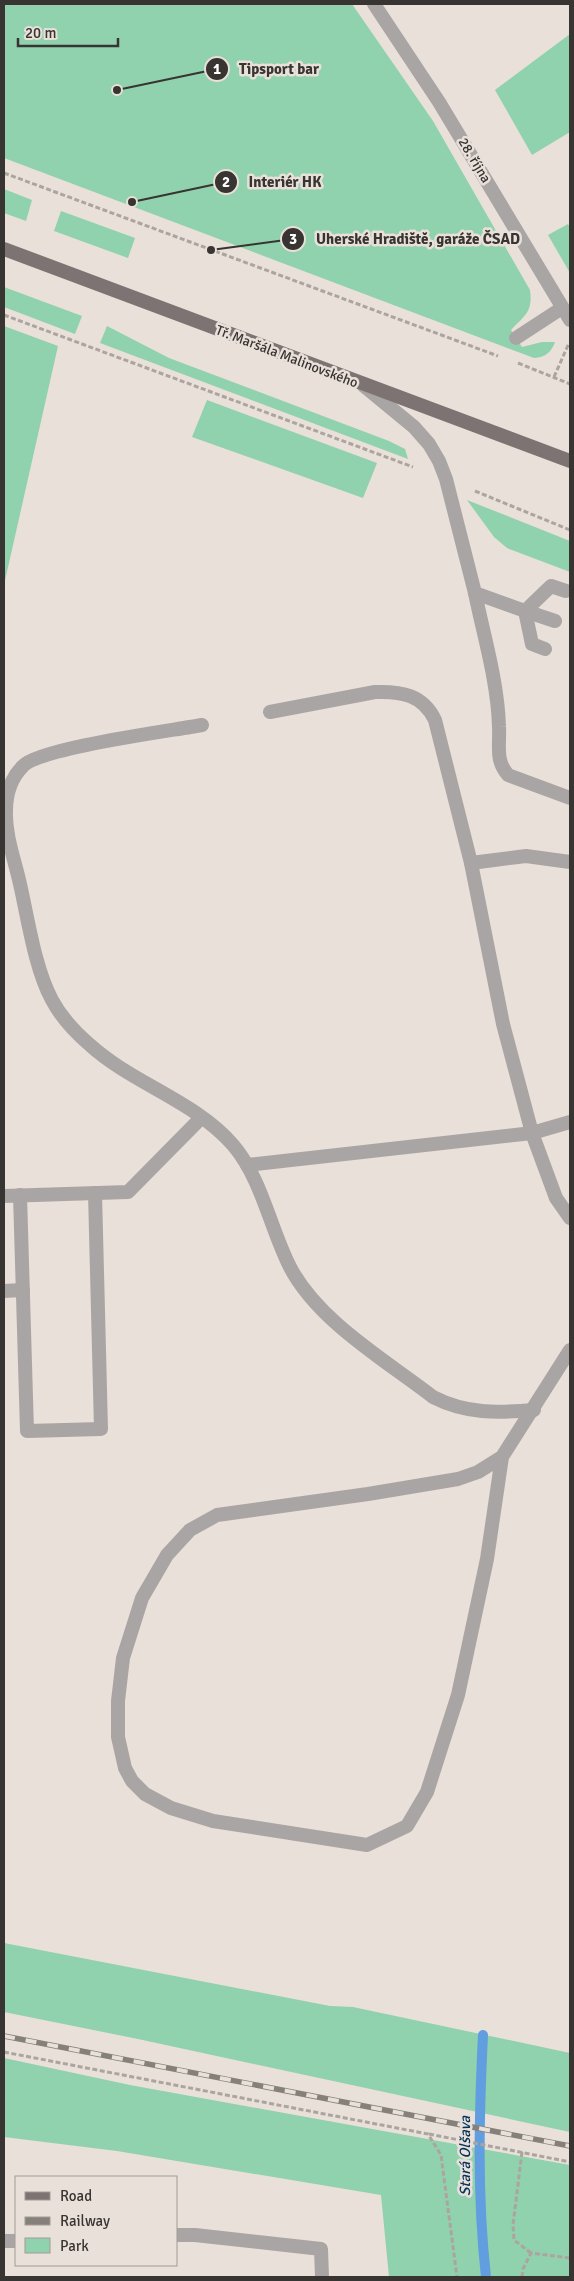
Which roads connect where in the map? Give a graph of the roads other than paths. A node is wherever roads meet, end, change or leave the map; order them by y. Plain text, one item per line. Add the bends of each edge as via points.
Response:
1 (374, 4) edge
2 (4, 249) edge
3 (562, 308) junction
4 (570, 320) edge
5 (516, 338) dead end
6 (362, 384) junction
7 (570, 461) edge
8 (566, 591) dead end
9 (475, 593) junction
10 (525, 611) junction
11 (555, 621) dead end
12 (545, 649) dead end
13 (270, 712) dead end
14 (202, 725) dead end
15 (570, 798) edge
16 (470, 862) junction
17 (570, 862) edge
18 (201, 1118) junction
19 (570, 1122) edge
20 (532, 1132) junction
21 (247, 1165) junction
22 (95, 1193) junction
23 (20, 1195) junction
24 (4, 1196) edge
25 (570, 1218) edge
26 (23, 1290) junction
27 (4, 1291) edge
28 (570, 1350) edge
29 (534, 1410) junction
30 (502, 1457) junction
31 (178, 2235) edge
32 (322, 2277) edge

1 - 3 street, 28. října via 440,102
2 - 6 main road, Tř. Maršála Malinovského
3 - 4 street, 28. října
3 - 5 street
6 - 7 main road, Tř. Maršála Malinovského
6 - 9 street via 414,427 429,444 446,479
8 - 10 street via 551,586
9 - 10 street
9 - 15 street via 498,711 498,759 508,775
10 - 11 street
10 - 12 street via 532,644
13 - 16 street via 375,692 417,698 431,711 435,720
14 - 18 street via 50,753 33,759 24,765 10,784 6,814 31,930 52,1000 79,1034 114,1065
16 - 17 street via 538,856
16 - 20 street via 503,1024
18 - 21 street via 231,1144
18 - 22 street via 128,1192
19 - 20 street
20 - 21 street
20 - 25 street via 556,1198
21 - 29 street via 290,1268 312,1298 338,1324 446,1404 477,1412
22 - 23 street
22 - 26 street via 102,1429 27,1431
23 - 24 street
23 - 26 street
26 - 27 street
28 - 29 street
29 - 30 street
30 - 30 street via 478,1472 458,1479 217,1515 190,1530 167,1555 142,1598 123,1658 118,1737 125,1768 132,1782 145,1794 171,1808 213,1821 367,1845 407,1826 427,1792 458,1695 487,1559
31 - 32 street via 321,2248

